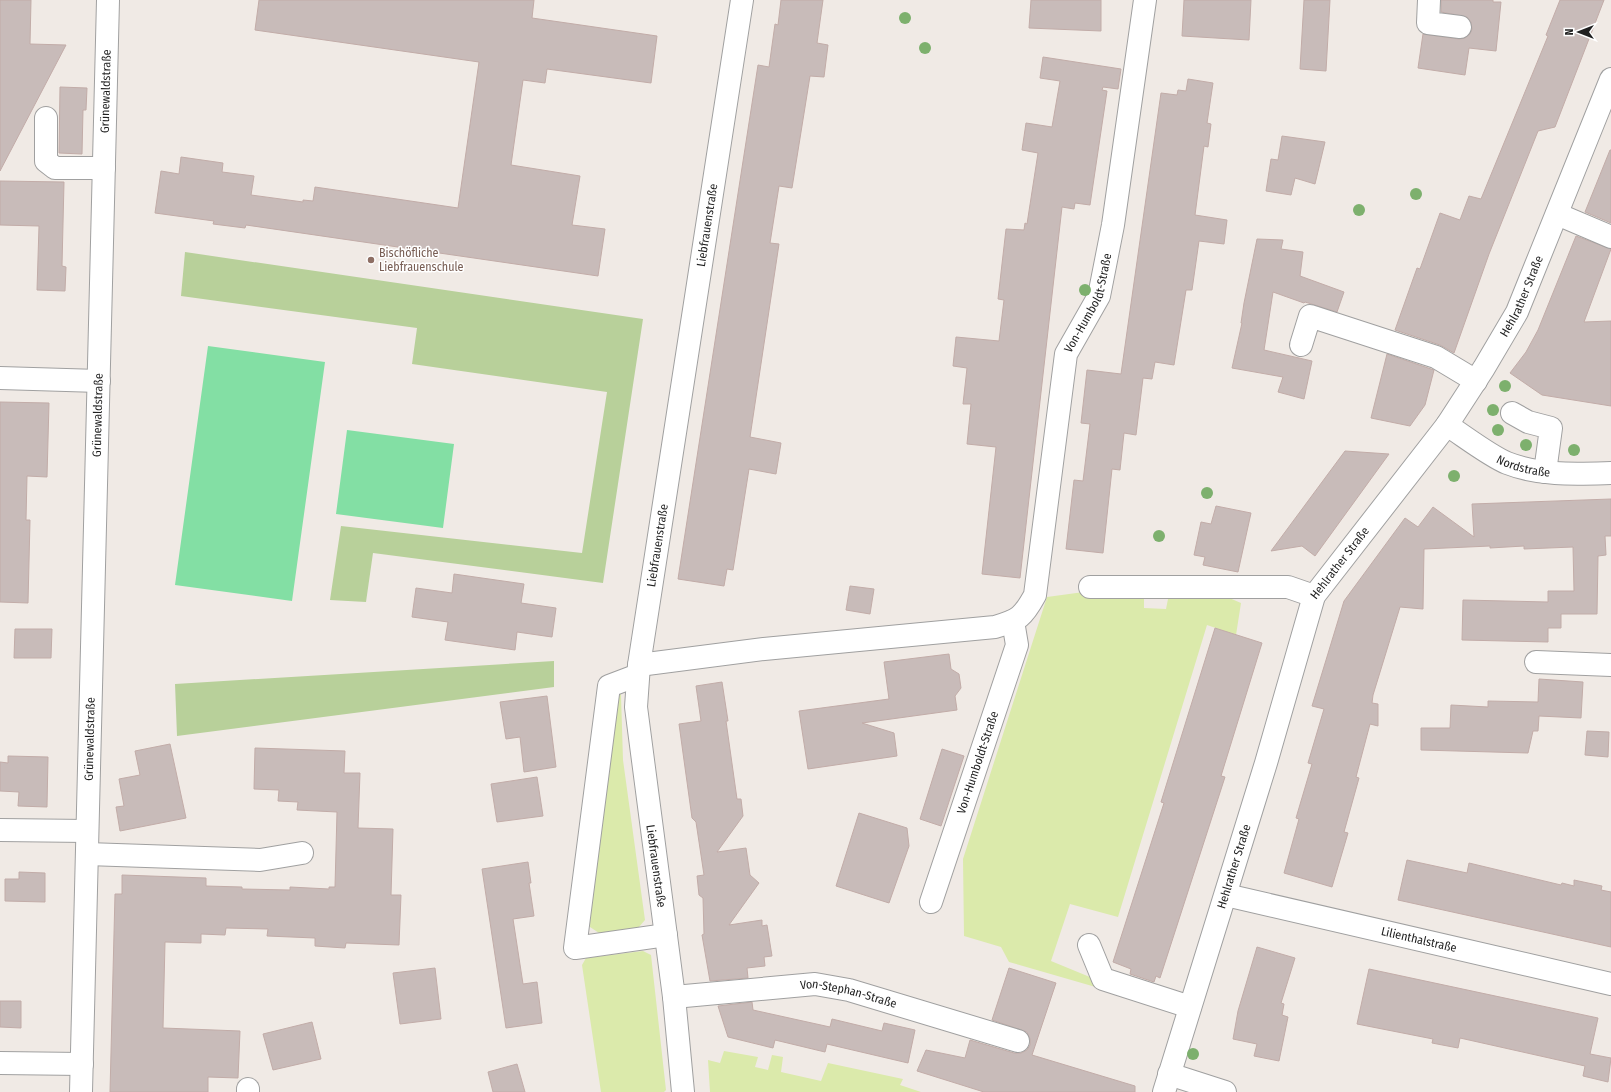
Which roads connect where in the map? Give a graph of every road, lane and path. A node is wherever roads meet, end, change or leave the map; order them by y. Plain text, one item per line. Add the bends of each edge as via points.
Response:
1 (108, 0) edge
2 (742, 0) edge
3 (1145, 0) edge
4 (1429, 0) edge
5 (1460, 27) dead end
6 (1611, 79) edge
7 (46, 118) dead end
8 (104, 168) junction
9 (1557, 214) junction
10 (1611, 237) edge
11 (1301, 345) dead end
12 (0, 378) edge
13 (99, 381) junction
14 (1476, 381) junction
15 (1512, 412) dead end
16 (1447, 425) junction
17 (1545, 472) junction
18 (1611, 473) edge
19 (1090, 587) dead end
20 (1314, 596) junction
21 (1013, 621) junction
22 (1536, 662) dead end
23 (1611, 665) edge
24 (638, 670) junction
25 (0, 830) edge
26 (87, 831) junction
27 (302, 853) dead end
28 (87, 854) junction
29 (1226, 895) junction
30 (931, 902) dead end
31 (666, 935) junction
32 (1089, 945) dead end
33 (1611, 984) edge
34 (674, 997) junction
35 (1190, 1006) junction
36 (1018, 1041) dead end
37 (0, 1063) edge
38 (82, 1064) junction
39 (1167, 1083) edge
40 (1203, 1089) edge
41 (81, 1092) edge
42 (683, 1092) edge
43 (1225, 1092) edge

1 - 8 street, Grünewaldstraße
2 - 24 street, Liebfrauenstraße
3 - 21 street, Von-Humboldt-Straße via 1113,225 1099,296 1066,354 1035,595 1026,612
4 - 5 street via 1428,23
6 - 9 street, Hehlrather Straße
7 - 8 street via 46,162 55,168
8 - 13 street, Grünewaldstraße
9 - 10 street
9 - 14 street, Hehlrather Straße via 1517,312
11 - 14 street via 1310,316 1436,357
12 - 13 street
13 - 26 street, Grünewaldstraße
14 - 16 street, Hehlrather Straße
15 - 17 street via 1528,422 1551,428
16 - 17 street, Nordstraße via 1506,462
16 - 20 street, Hehlrather Straße
17 - 18 street, Nordstraße
19 - 20 street via 1288,587
20 - 29 street, Hehlrather Straße
21 - 24 street, Von-Humboldt-Straße via 995,627 764,649
21 - 30 street, Von-Humboldt-Straße via 1017,645
22 - 23 street
24 - 31 street, Liebfrauenstraße via 638,734
24 - 31 street, Von-Humboldt-Straße via 609,686 575,948
25 - 26 street
26 - 28 street, Grünewaldstraße
27 - 28 street via 260,860
28 - 38 street, Grünewaldstraße
29 - 33 street, Lilienthalstraße
29 - 35 street, Hehlrather Straße
31 - 34 street, Liebfrauenstraße
32 - 35 street via 1104,979
34 - 36 street, Von-Stephan-Straße via 815,984 849,990
34 - 42 street, Liebfrauenstraße
35 - 39 street, Hehlrather Straße
37 - 38 street
38 - 41 street, Grünewaldstraße
39 - 40 street
40 - 43 street

